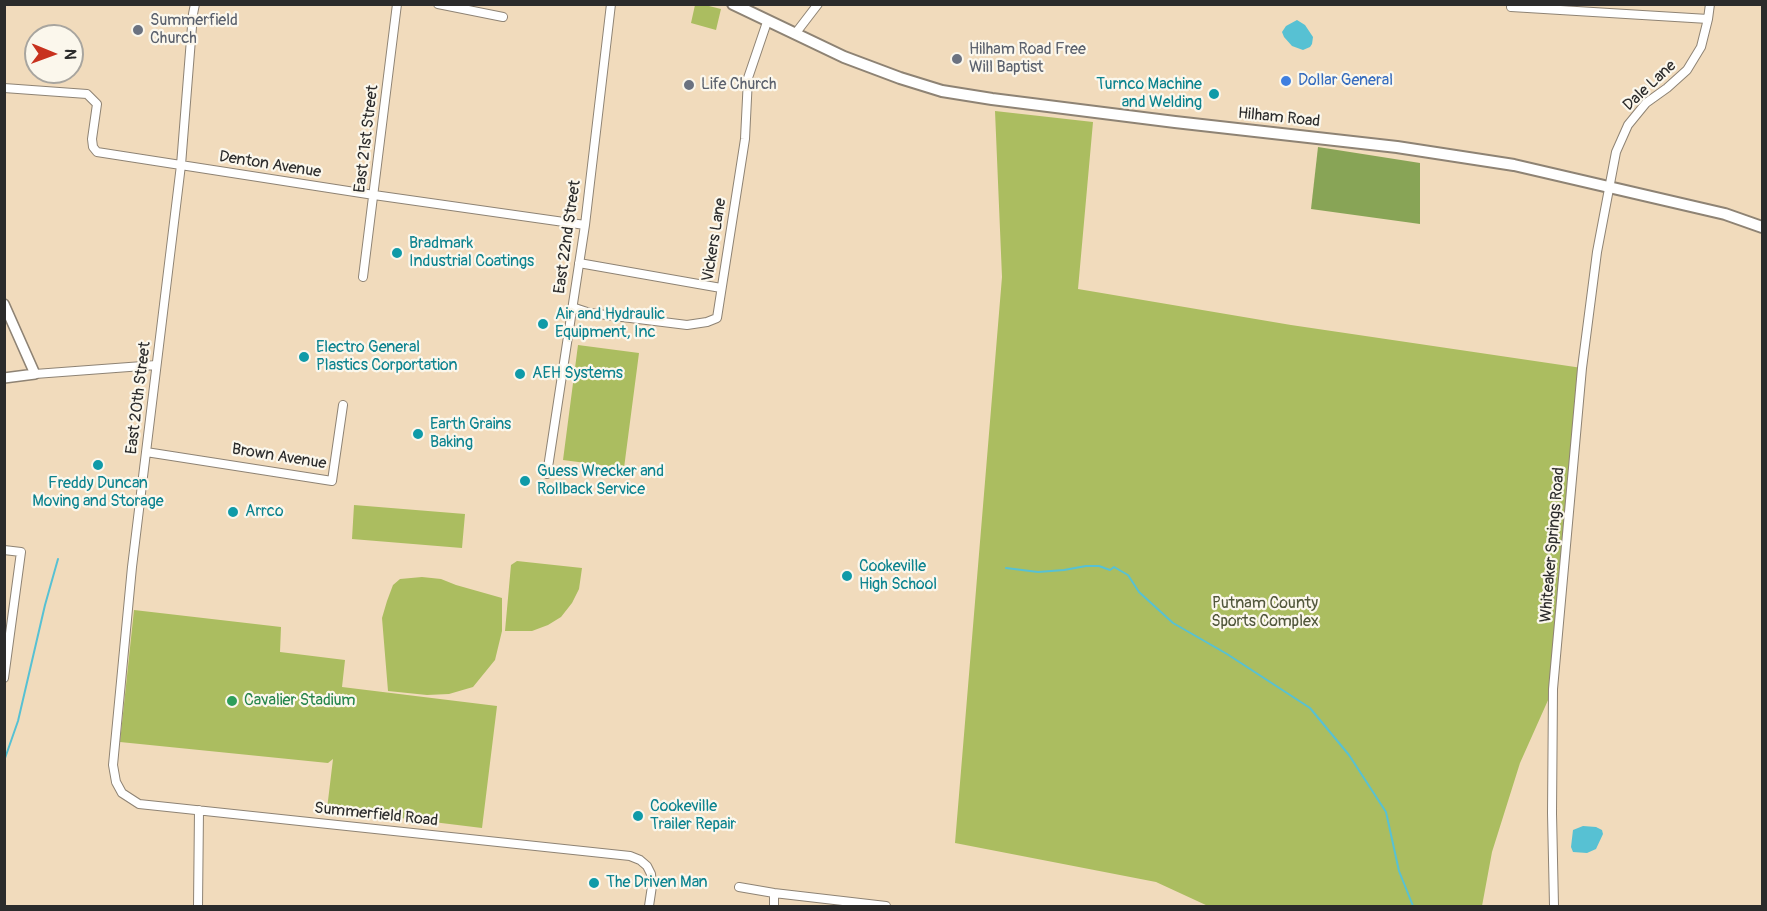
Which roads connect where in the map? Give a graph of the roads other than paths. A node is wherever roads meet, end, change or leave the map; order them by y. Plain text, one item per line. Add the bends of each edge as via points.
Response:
1 (195, 4) edge
2 (397, 4) edge
3 (438, 4) edge
4 (611, 4) edge
5 (733, 4) edge
6 (818, 4) edge
7 (1710, 4) edge
8 (1511, 7) dead end
9 (503, 18) dead end
10 (1708, 19) junction
11 (767, 22) junction
12 (795, 34) junction
13 (4, 88) edge
14 (181, 165) junction
15 (1610, 188) junction
16 (374, 195) junction
17 (585, 225) junction
18 (1762, 227) edge
19 (579, 263) junction
20 (363, 277) dead end
21 (721, 288) junction
22 (4, 304) edge
23 (572, 307) junction
24 (156, 365) junction
25 (35, 374) junction
26 (4, 378) edge
27 (343, 405) dead end
28 (146, 452) junction
29 (547, 474) dead end
30 (4, 550) edge
31 (4, 678) edge
32 (122, 793) joint
33 (199, 810) junction
34 (739, 887) dead end
35 (774, 893) junction
36 (198, 906) edge
37 (649, 906) edge
38 (774, 906) edge
39 (886, 906) edge
40 (1554, 906) edge

1 - 14 street, East 20th Street
2 - 16 street, East 21st Street
3 - 9 street
4 - 17 street, East 22nd Street
5 - 11 main road, Hilham Road
6 - 12 street
7 - 10 street, Dale Lane
8 - 10 street
10 - 15 street, Dale Lane via 1701,47 1687,70 1646,103 1628,125 1616,152
11 - 12 main road, Hilham Road
11 - 21 street, Vickers Lane via 748,78 746,139
12 - 15 main road, Hilham Road via 844,57 942,91 1397,147 1514,165
13 - 14 street, Denton Avenue via 87,94 97,104 92,138 98,152
14 - 16 street, Denton Avenue
14 - 24 street, East 20th Street
15 - 18 main road, Hilham Road via 1725,214
15 - 40 street, Whiteaker Springs Road via 1597,252 1582,368 1553,689
16 - 17 street, Denton Avenue
16 - 20 street, East 21st Street
17 - 19 street, East 22nd Street
19 - 21 street
19 - 23 street, East 22nd Street
21 - 23 street, Vickers Lane via 717,318 687,325 590,313
22 - 25 street
23 - 29 street, East 22nd Street
24 - 25 street
24 - 28 street, East 20th Street
25 - 26 street
27 - 28 street, Brown Avenue via 332,481
28 - 32 street, East 20th Street via 113,765
30 - 31 street via 21,552
32 - 33 street, Summerfield Road via 139,804
33 - 36 street
33 - 37 street, Summerfield Road via 630,856 640,860 651,874
34 - 35 street
35 - 38 street
35 - 39 street

